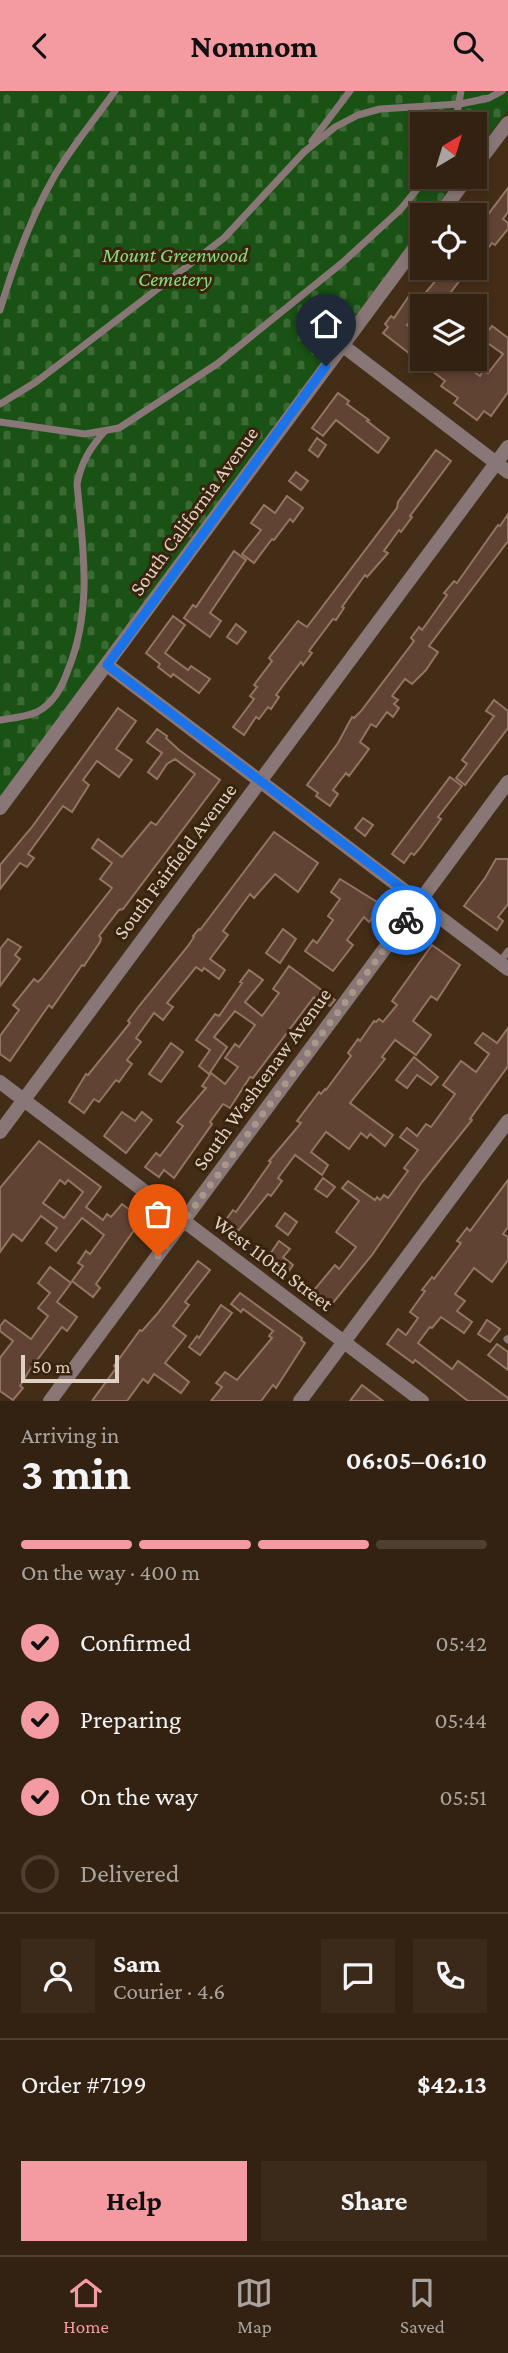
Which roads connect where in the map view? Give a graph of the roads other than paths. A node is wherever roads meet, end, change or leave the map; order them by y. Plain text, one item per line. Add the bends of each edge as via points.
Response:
1 (116, 91) edge
2 (350, 91) edge
3 (461, 91) edge
4 (502, 91) edge
5 (460, 104) junction
6 (458, 112) edge
7 (508, 123) edge
8 (487, 151) edge
9 (304, 152) junction
10 (417, 189) edge
11 (459, 189) edge
12 (448, 203) edge
13 (410, 254) edge
14 (0, 310) edge
15 (342, 345) junction
16 (0, 404) edge
17 (0, 422) edge
18 (104, 432) junction
19 (508, 447) edge
20 (502, 468) edge
21 (107, 665) junction
22 (0, 720) edge
23 (260, 781) junction
24 (508, 782) edge
25 (0, 808) edge
26 (419, 901) junction
27 (505, 961) edge
28 (0, 1082) edge
29 (24, 1100) junction
30 (508, 1121) edge
31 (0, 1132) edge
32 (184, 1221) junction
33 (344, 1342) junction
34 (50, 1401) edge
35 (300, 1401) edge
36 (422, 1401) edge

1 - 14 lane via 56,173 23,241
2 - 9 lane
3 - 5 lane
4 - 5 lane
5 - 6 lane
5 - 9 lane via 390,108 358,115
7 - 8 street
9 - 16 lane via 224,238 36,382
10 - 18 lane via 342,263 217,364 119,428
11 - 12 street
13 - 15 street, South California Avenue
15 - 20 street
15 - 21 street, South California Avenue
17 - 18 lane via 62,432
18 - 22 lane via 86,456 77,484 86,583 72,662 51,701 37,712
19 - 20 street, South Fairfield Avenue
20 - 23 street, South Fairfield Avenue
21 - 23 street
21 - 25 street, South California Avenue
23 - 26 street
23 - 29 street, South Fairfield Avenue
24 - 26 street, South Washtenaw Avenue
26 - 27 street
26 - 32 street, South Washtenaw Avenue
28 - 29 street, West 110th Street
29 - 31 street, South Fairfield Avenue
29 - 32 street, West 110th Street
30 - 33 street
32 - 33 street, West 110th Street
32 - 34 street, South Washtenaw Avenue
33 - 35 street
33 - 36 street, West 110th Street

